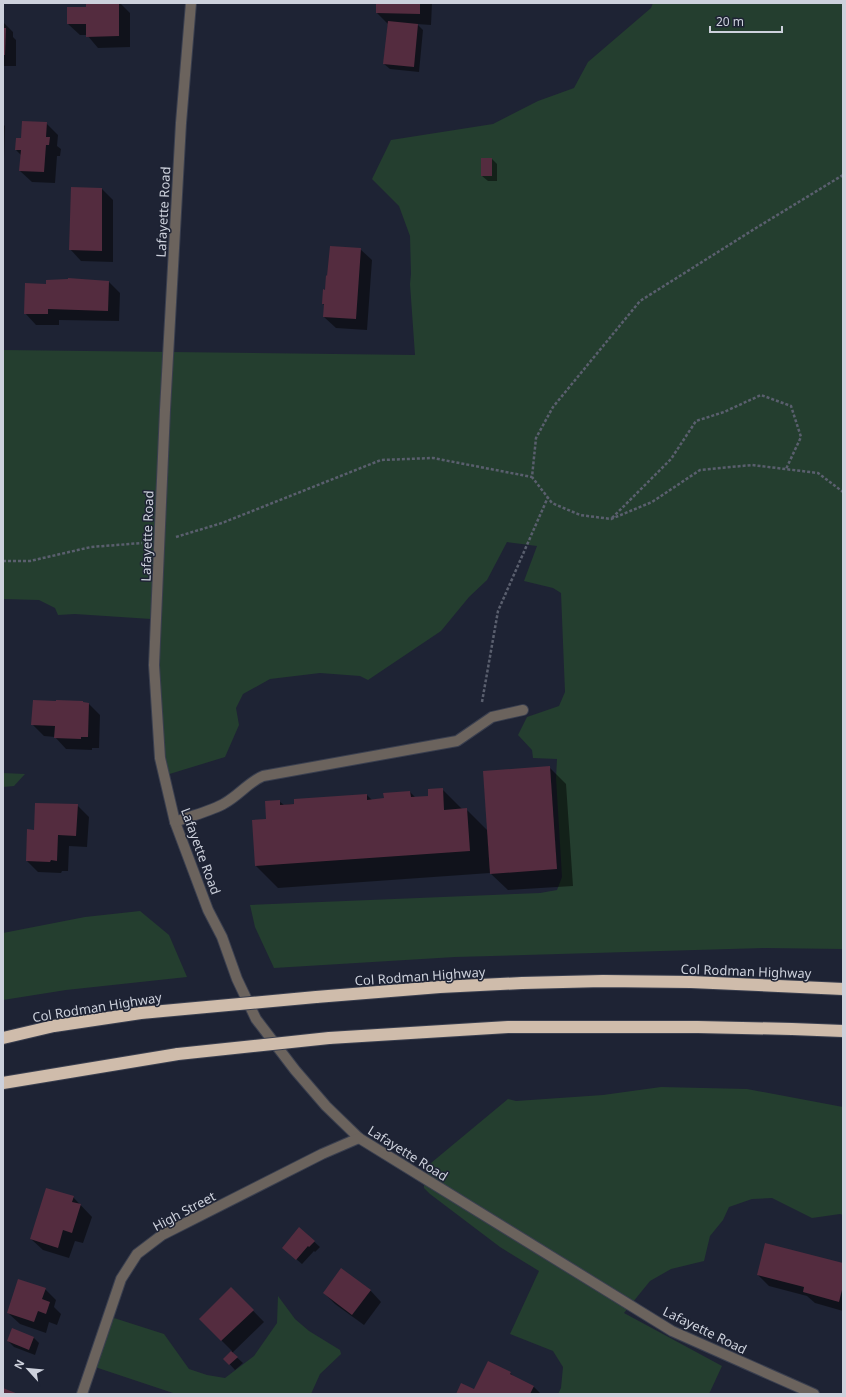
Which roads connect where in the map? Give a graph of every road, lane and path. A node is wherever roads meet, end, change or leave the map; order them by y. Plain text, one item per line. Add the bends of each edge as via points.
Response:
1 (191, 3) edge
2 (843, 175) edge
3 (786, 469) junction
4 (532, 477) junction
5 (843, 492) edge
6 (548, 497) junction
7 (611, 519) junction
8 (159, 542) junction
9 (3, 561) edge
10 (523, 710) dead end
11 (478, 726) junction
12 (175, 822) junction
13 (843, 989) edge
14 (843, 1031) edge
15 (3, 1038) edge
16 (3, 1083) edge
17 (359, 1138) junction
18 (82, 1394) edge
19 (814, 1394) edge

1 - 8 street, Lafayette Road via 181,131
2 - 4 path via 640,300 553,407 536,438
3 - 5 path via 818,473
3 - 7 path via 752,465 700,470 652,502
3 - 7 path via 801,437 791,406 761,395 724,412 696,421 671,459
4 - 6 path
4 - 8 path via 433,458 381,460 222,523
6 - 7 path via 552,503 580,515
6 - 11 path via 498,611
8 - 9 path via 91,548 30,561
8 - 12 street, Lafayette Road via 154,665 160,758
10 - 11 street via 492,717
11 - 12 street via 457,741 263,776 223,804
12 - 17 street, Lafayette Road via 208,910 256,1019 326,1106
13 - 15 highway, Col Rodman Highway, bridge via 603,981 440,987 141,1013 54,1026
14 - 16 highway, bridge via 792,1028 508,1027 329,1038 178,1054
17 - 18 street, High Street via 162,1235 138,1254 121,1279
17 - 19 street, Lafayette Road via 672,1331

